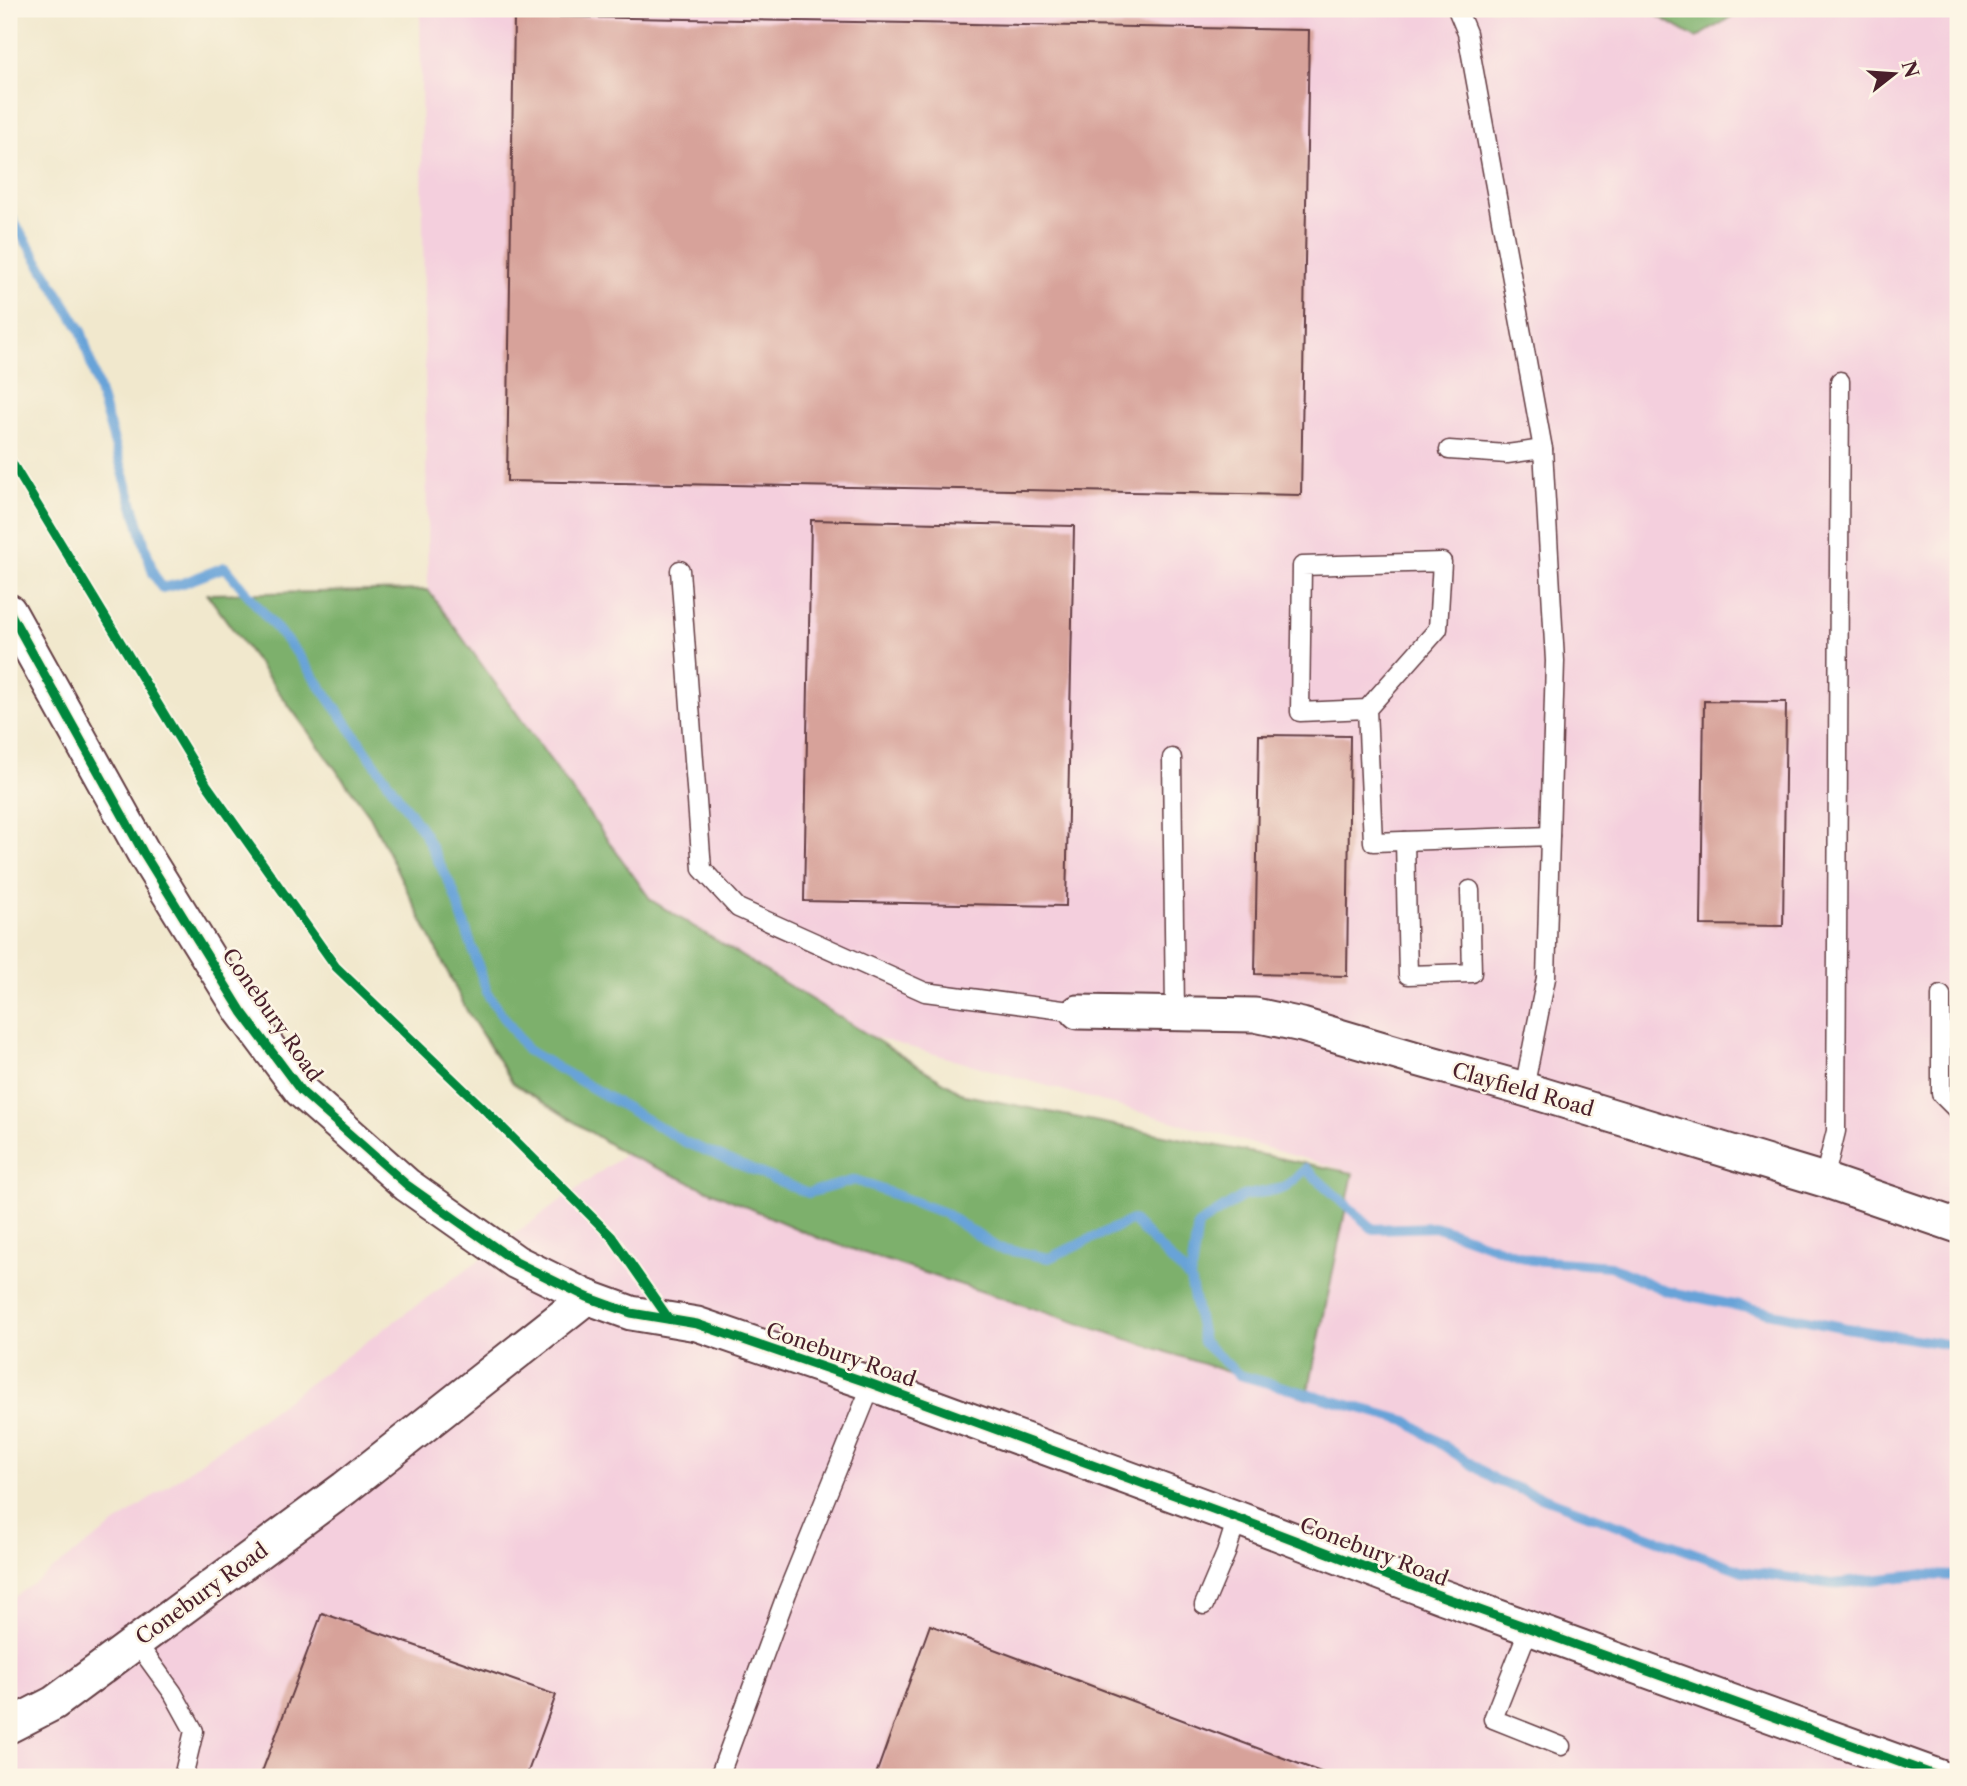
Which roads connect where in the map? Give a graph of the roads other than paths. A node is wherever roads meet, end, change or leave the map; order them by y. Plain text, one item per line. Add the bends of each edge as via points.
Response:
1 (1457, 9) edge
2 (1840, 381) dead end
3 (1543, 449) junction
4 (1449, 450) dead end
5 (680, 570) dead end
6 (9, 611) edge
7 (1367, 709) junction
8 (1172, 758) dead end
9 (1550, 836) junction
10 (1405, 841) junction
11 (1469, 890) dead end
12 (1941, 995) dead end
13 (1078, 1012) joint
14 (1175, 1013) junction
15 (1524, 1089) junction
16 (1958, 1111) edge
17 (1824, 1180) junction
18 (1958, 1226) edge
19 (587, 1297) junction
20 (872, 1384) junction
21 (1237, 1518) junction
22 (1204, 1605) dead end
23 (1528, 1628) junction
24 (136, 1642) junction
25 (9, 1726) edge
26 (1561, 1746) dead end
27 (184, 1777) edge
28 (719, 1777) edge
29 (1940, 1777) edge

1 - 3 lane via 1467,33
2 - 17 lane via 1836,1131
3 - 4 lane via 1507,454
3 - 9 lane via 1555,661
5 - 13 lane via 702,869 738,908 925,992
6 - 19 street, Conebury Road via 150,863 242,1012 301,1091 407,1185 516,1262
7 - 7 lane via 1438,629 1442,562 1302,566 1300,712
7 - 10 lane via 1373,842
8 - 14 lane
9 - 10 lane
9 - 15 lane via 1546,978
10 - 11 lane via 1408,975 1472,973
12 - 16 lane via 1941,1094
13 - 14 street, Clayfield Road
14 - 15 street, Clayfield Road via 1255,1014 1302,1024
15 - 17 street, Clayfield Road
17 - 18 street, Clayfield Road
19 - 20 street, Conebury Road via 631,1312 697,1324
19 - 24 street, Conebury Road via 345,1488
20 - 21 street, Conebury Road
20 - 28 lane
21 - 22 lane
21 - 23 street, Conebury Road
23 - 26 lane via 1493,1719
23 - 29 street, Conebury Road
24 - 25 street, Conebury Road via 54,1703
24 - 27 lane via 194,1731

